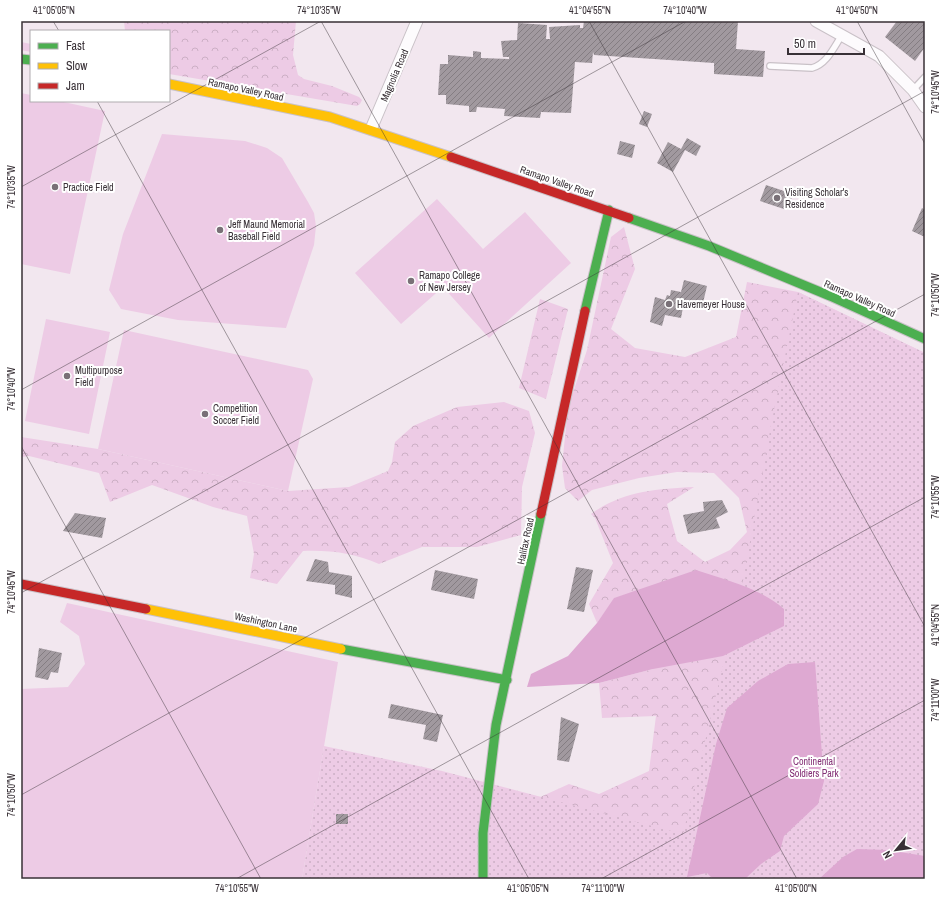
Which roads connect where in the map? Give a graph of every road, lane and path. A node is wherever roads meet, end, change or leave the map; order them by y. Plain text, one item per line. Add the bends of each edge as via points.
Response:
1 (417, 21) edge
2 (816, 21) edge
3 (842, 35) junction
4 (770, 66) dead end
5 (925, 77) edge
6 (170, 84) edge
7 (913, 90) junction
8 (925, 107) edge
9 (371, 128) junction
10 (609, 210) junction
11 (925, 339) edge
12 (21, 584) edge
13 (507, 680) junction
14 (483, 879) edge

1 - 9 street, Magnolia Road
2 - 3 street
3 - 4 lane via 818,66
3 - 7 street via 879,56
5 - 7 lane
6 - 9 street, Ramapo Valley Road via 330,117
7 - 8 street
9 - 10 street, Ramapo Valley Road
10 - 11 street, Ramapo Valley Road via 728,253
10 - 13 street, Halifax Road via 572,363
12 - 13 street, Washington Lane via 374,656
13 - 14 street, Halifax Road via 496,725 483,833

